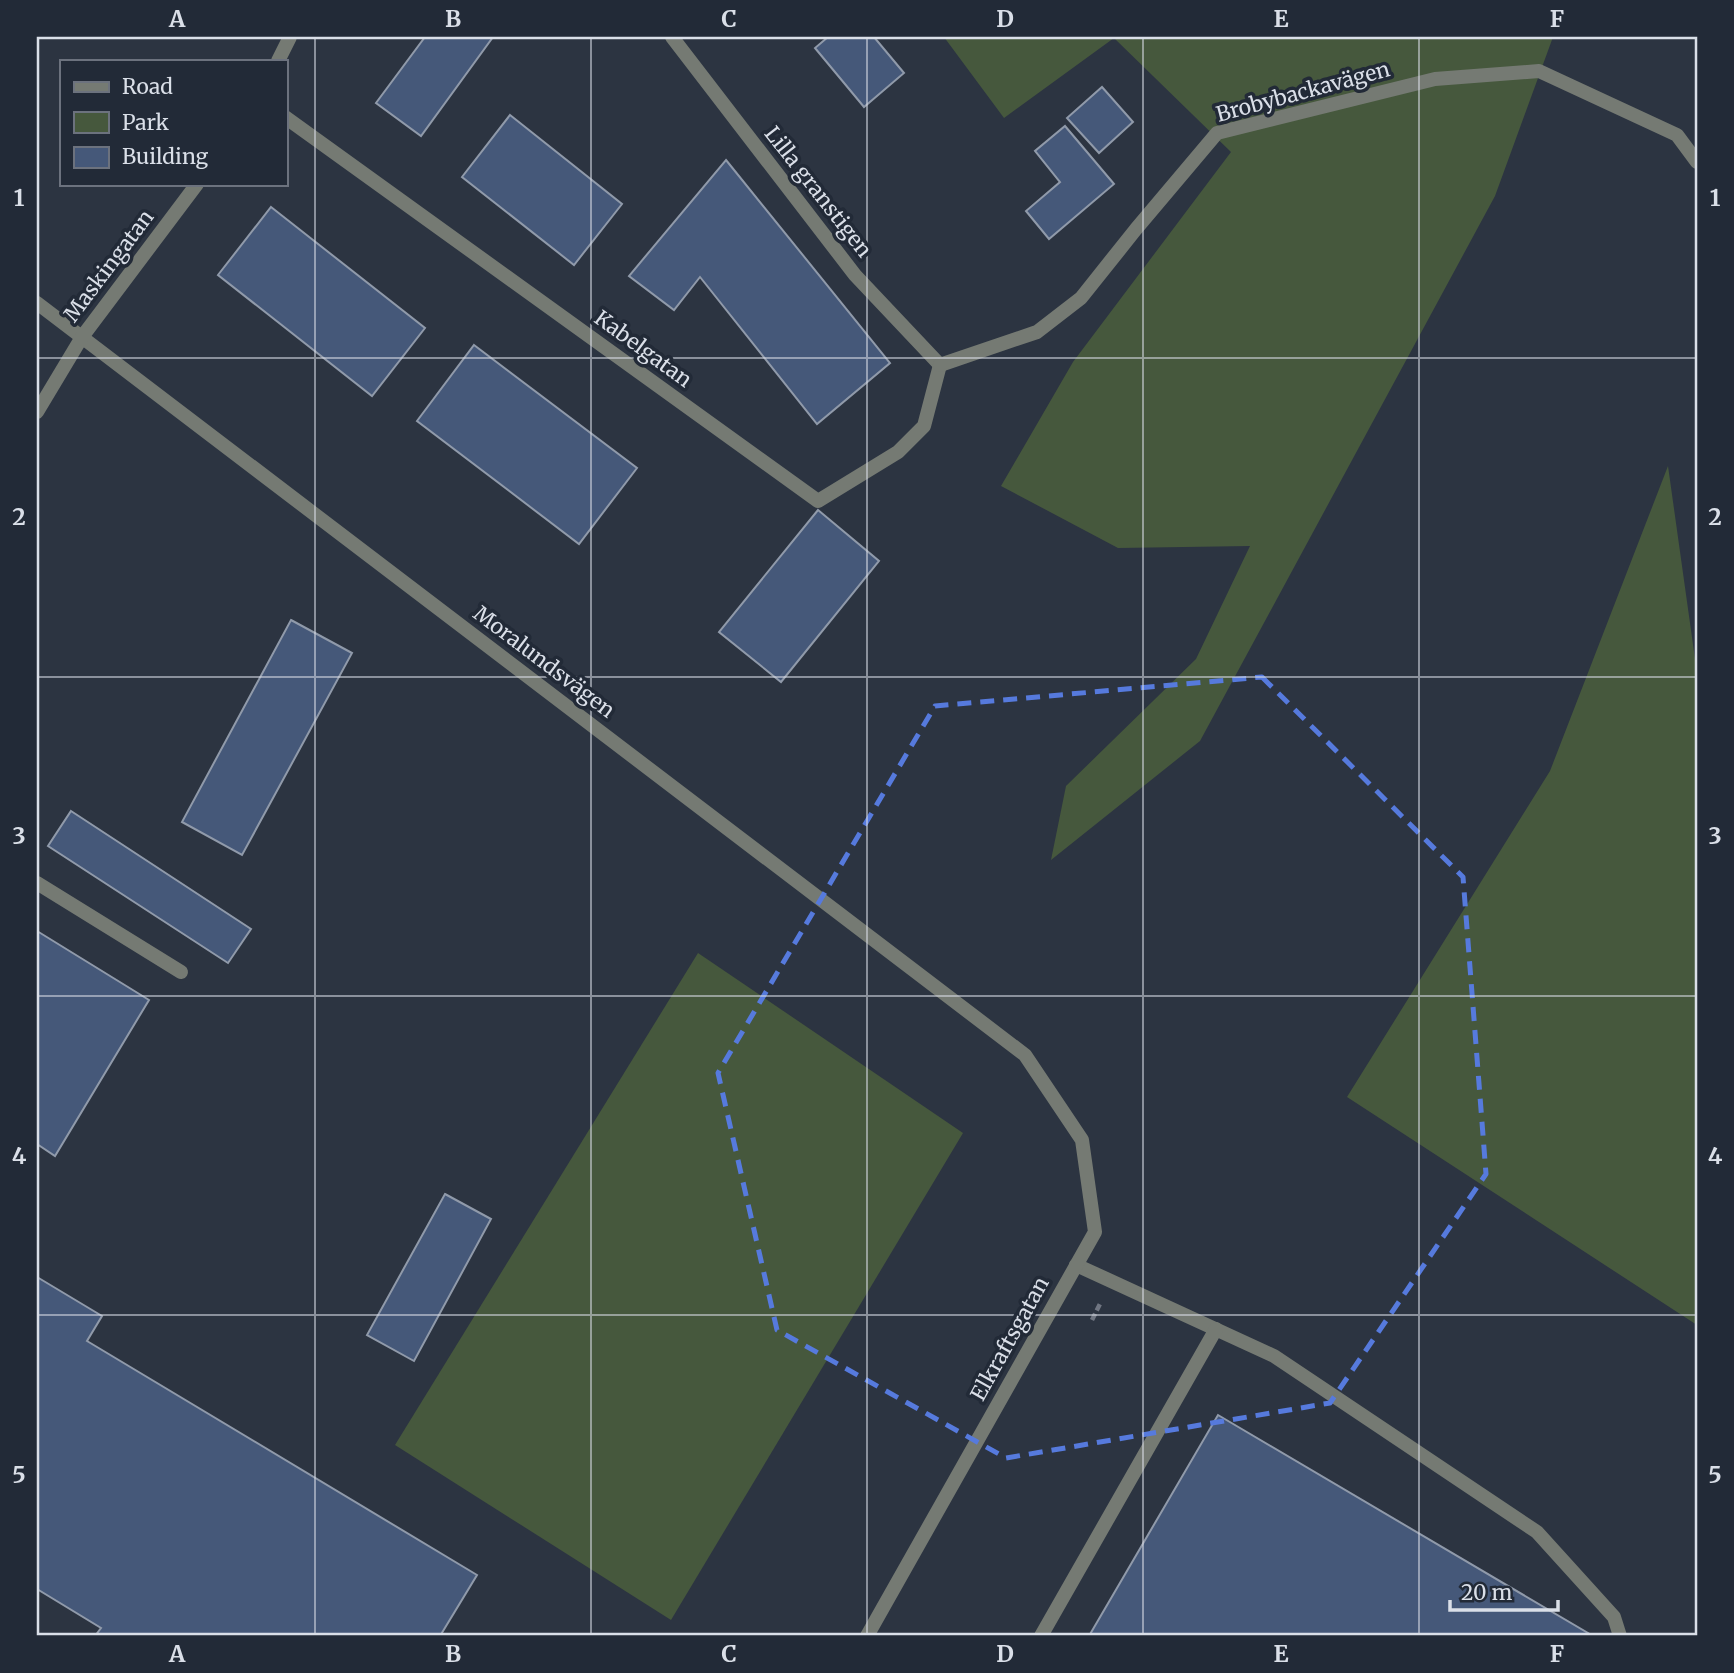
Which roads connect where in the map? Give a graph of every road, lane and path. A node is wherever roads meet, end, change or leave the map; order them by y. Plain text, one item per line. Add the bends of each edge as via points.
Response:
1 (290, 37) edge
2 (672, 37) edge
3 (278, 60) edge
4 (287, 118) edge
5 (1697, 162) edge
6 (195, 186) edge
7 (37, 303) edge
8 (82, 337) junction
9 (940, 365) junction
10 (37, 412) edge
11 (37, 883) edge
12 (181, 972) dead end
13 (1025, 1055) joint
14 (1076, 1265) junction
15 (1216, 1329) junction
16 (867, 1636) edge
17 (1041, 1636) edge
18 (1620, 1636) edge

1 - 3 street
2 - 9 street, Lilla granstigen via 855,275
4 - 9 street, Kabelgatan via 818,501 898,452 924,426
5 - 9 street, Brobybackavägen via 1677,135 1539,71 1435,79 1217,133 1082,298 1037,332
6 - 8 street, Maskingatan
7 - 8 street, Moralundsvägen
8 - 10 street, Maskingatan
8 - 13 street, Moralundsvägen
11 - 12 street
13 - 14 street, Elkraftsgatan via 1082,1140 1095,1232
14 - 15 street
14 - 16 street, Elkraftsgatan
15 - 17 street
15 - 18 street via 1274,1356 1537,1531 1614,1617

